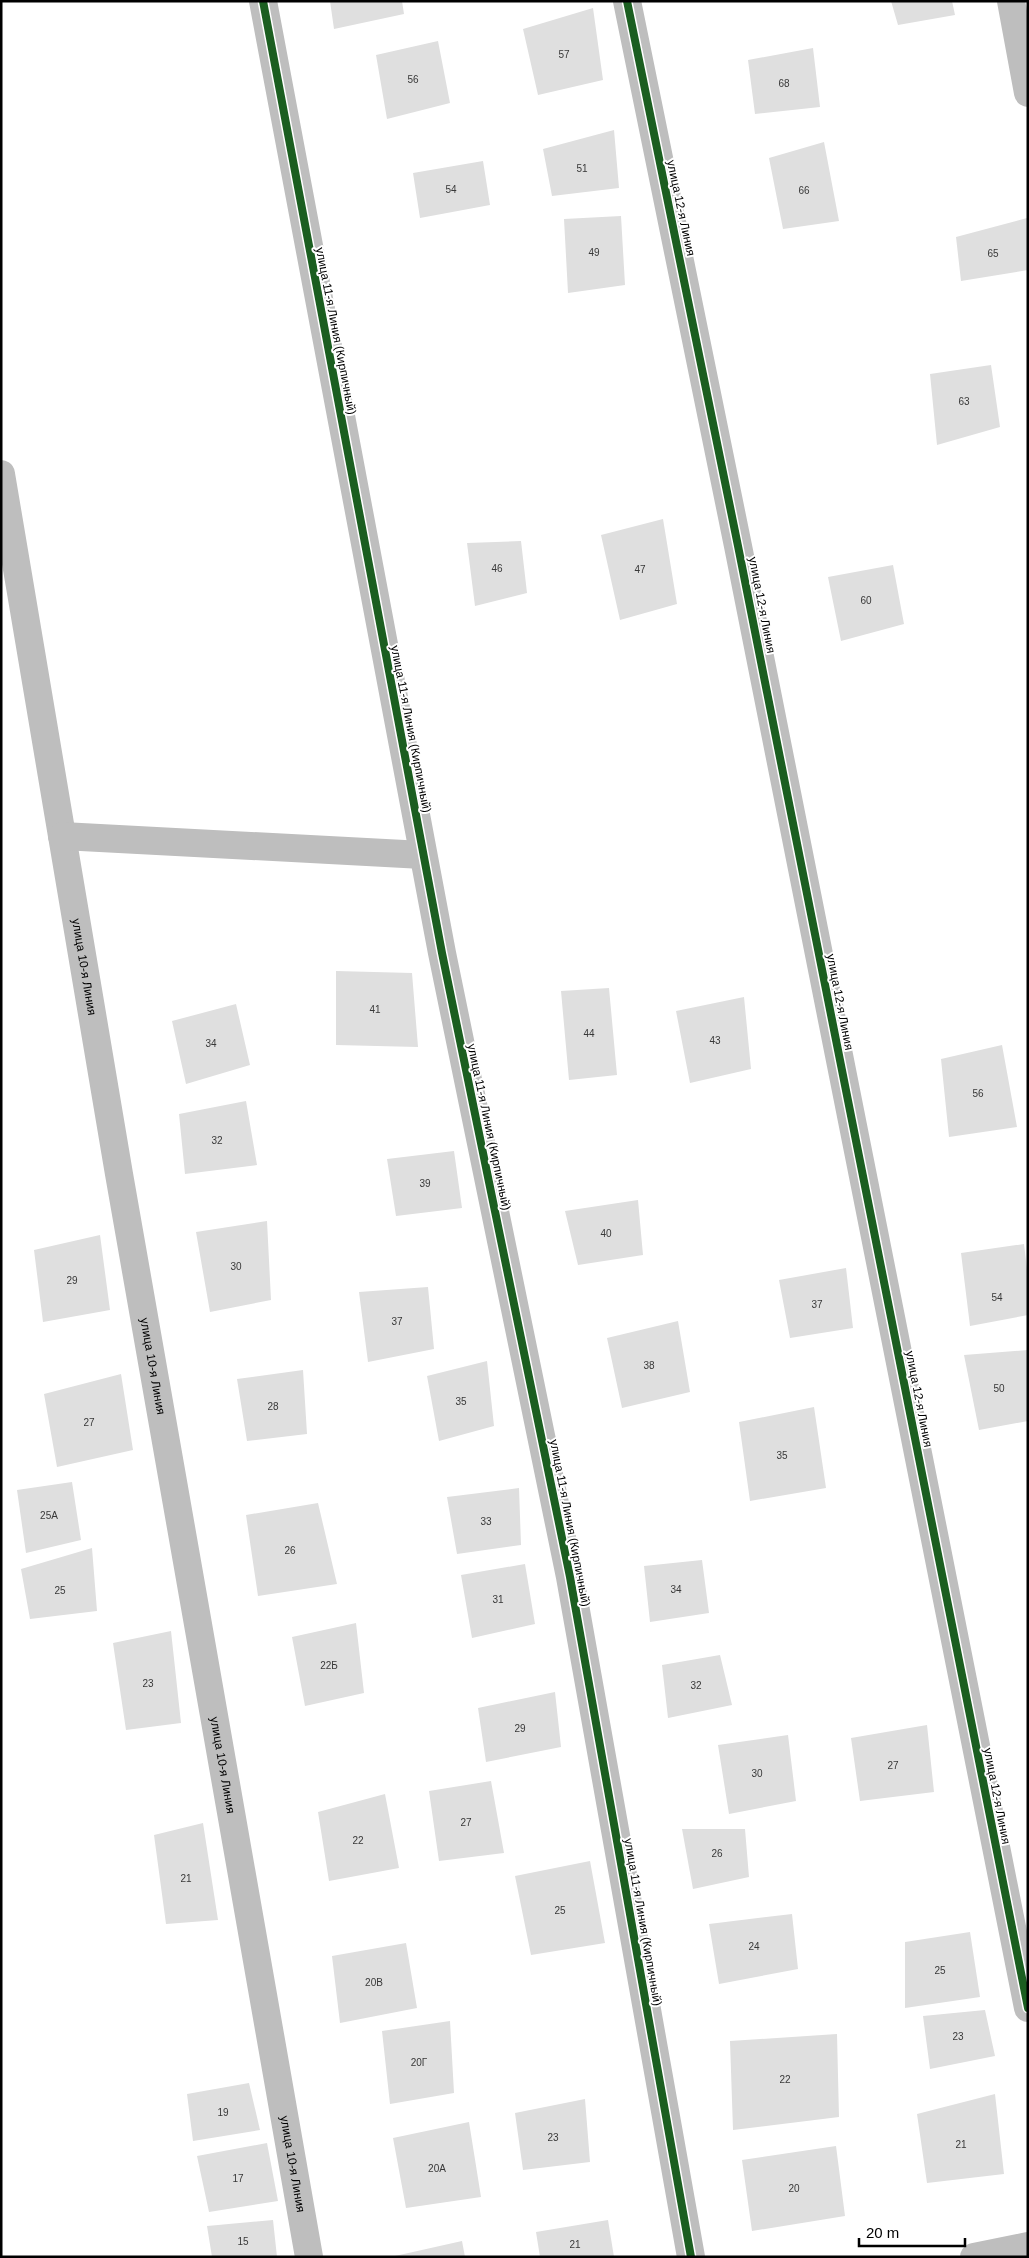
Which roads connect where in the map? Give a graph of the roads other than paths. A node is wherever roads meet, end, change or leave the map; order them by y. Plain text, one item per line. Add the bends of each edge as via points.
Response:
1 (263, 1) edge
2 (627, 1) edge
3 (1011, 1) edge
4 (1028, 92) edge
5 (1, 474) edge
6 (62, 836) junction
7 (423, 855) junction
8 (1028, 2008) edge
9 (1028, 2246) edge
10 (309, 2257) edge
11 (691, 2257) edge
12 (974, 2257) edge

1 - 7 street, улица 11-я Линия (Кирпичный)
2 - 8 street, улица 12-я Линия
3 - 4 street
5 - 6 street, улица 10-я Линия
6 - 7 street
6 - 10 street, улица 10-я Линия
7 - 11 street, улица 11-я Линия (Кирпичный) via 570,1576
9 - 12 street

